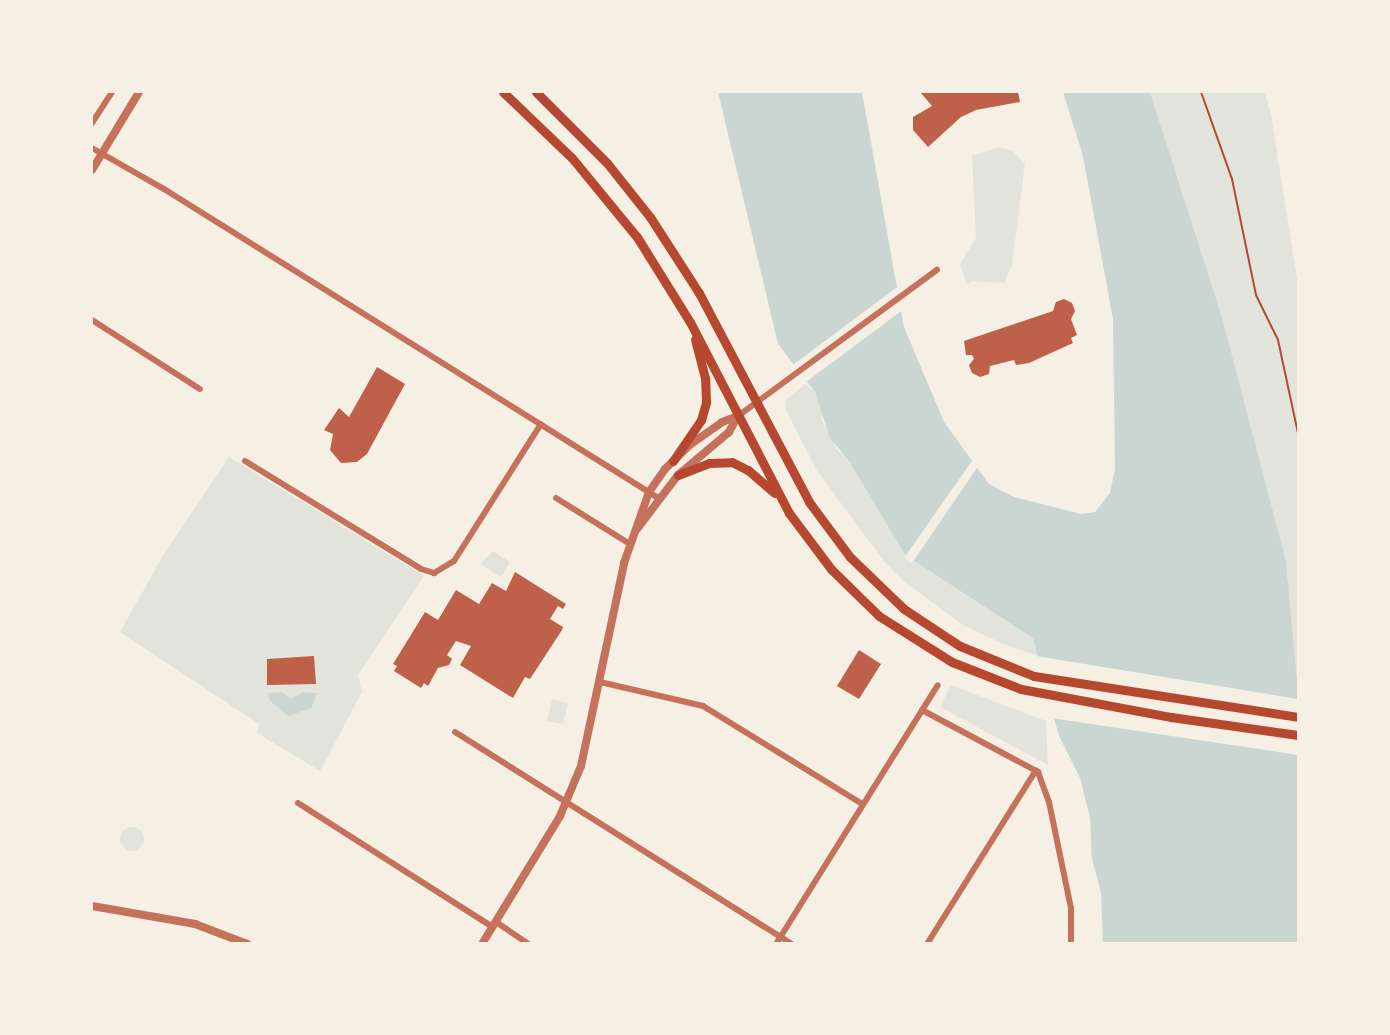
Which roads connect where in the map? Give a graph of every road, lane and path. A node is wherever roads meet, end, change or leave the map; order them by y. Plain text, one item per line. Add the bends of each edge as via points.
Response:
1 (112, 92) edge
2 (139, 92) edge
3 (503, 92) edge
4 (536, 92) edge
5 (1201, 92) edge
6 (92, 123) edge
7 (92, 148) edge
8 (101, 154) junction
9 (92, 170) edge
10 (937, 270) dead end
11 (92, 320) edge
12 (690, 322) junction
13 (200, 389) dead end
14 (755, 404) junction
15 (738, 416) junction
16 (541, 424) junction
17 (1299, 433) edge
18 (245, 461) dead end
19 (673, 461) junction
20 (678, 475) junction
21 (649, 492) junction
22 (556, 498) dead end
23 (780, 498) junction
24 (660, 499) junction
25 (633, 535) junction
26 (630, 544) junction
27 (600, 682) junction
28 (938, 685) dead end
29 (922, 710) junction
30 (1299, 717) edge
31 (455, 732) dead end
32 (1299, 735) edge
33 (1036, 770) junction
34 (298, 802) dead end
35 (567, 802) junction
36 (862, 804) junction
37 (92, 906) edge
38 (494, 925) junction
39 (780, 936) junction
40 (248, 944) edge
41 (482, 944) edge
42 (529, 944) edge
43 (776, 944) edge
44 (792, 944) edge
45 (927, 944) edge
46 (1071, 944) edge

1 - 6 street
2 - 8 street
3 - 12 main road via 561,147 615,208 656,264
4 - 14 main road via 607,163 655,224 699,293
5 - 17 path via 1232,179 1256,295 1278,340
7 - 8 street
8 - 9 street
8 - 16 street via 164,189
10 - 14 street
11 - 13 street
12 - 15 main road
12 - 19 main road via 705,378 706,402 701,420
14 - 15 street
14 - 30 main road via 817,515 885,593 960,646 1034,676
15 - 19 street via 722,422
15 - 20 street via 729,432
15 - 23 main road
16 - 18 street via 454,561 439,572 421,569
16 - 21 street
19 - 21 street
20 - 23 main road via 709,463 732,462
20 - 24 street
21 - 24 street
21 - 25 street
22 - 26 street
23 - 32 main road via 831,569 879,616 952,662 1036,694
24 - 25 street
25 - 26 street
26 - 27 street
27 - 35 street via 587,745
27 - 36 street via 703,706
28 - 29 street
29 - 33 street
29 - 36 street
31 - 35 street
33 - 45 street
33 - 46 street via 1049,802 1071,908
34 - 38 street
35 - 38 street
35 - 39 street
36 - 39 street
37 - 40 street via 201,926
38 - 41 street
38 - 42 street
39 - 43 street
39 - 44 street

